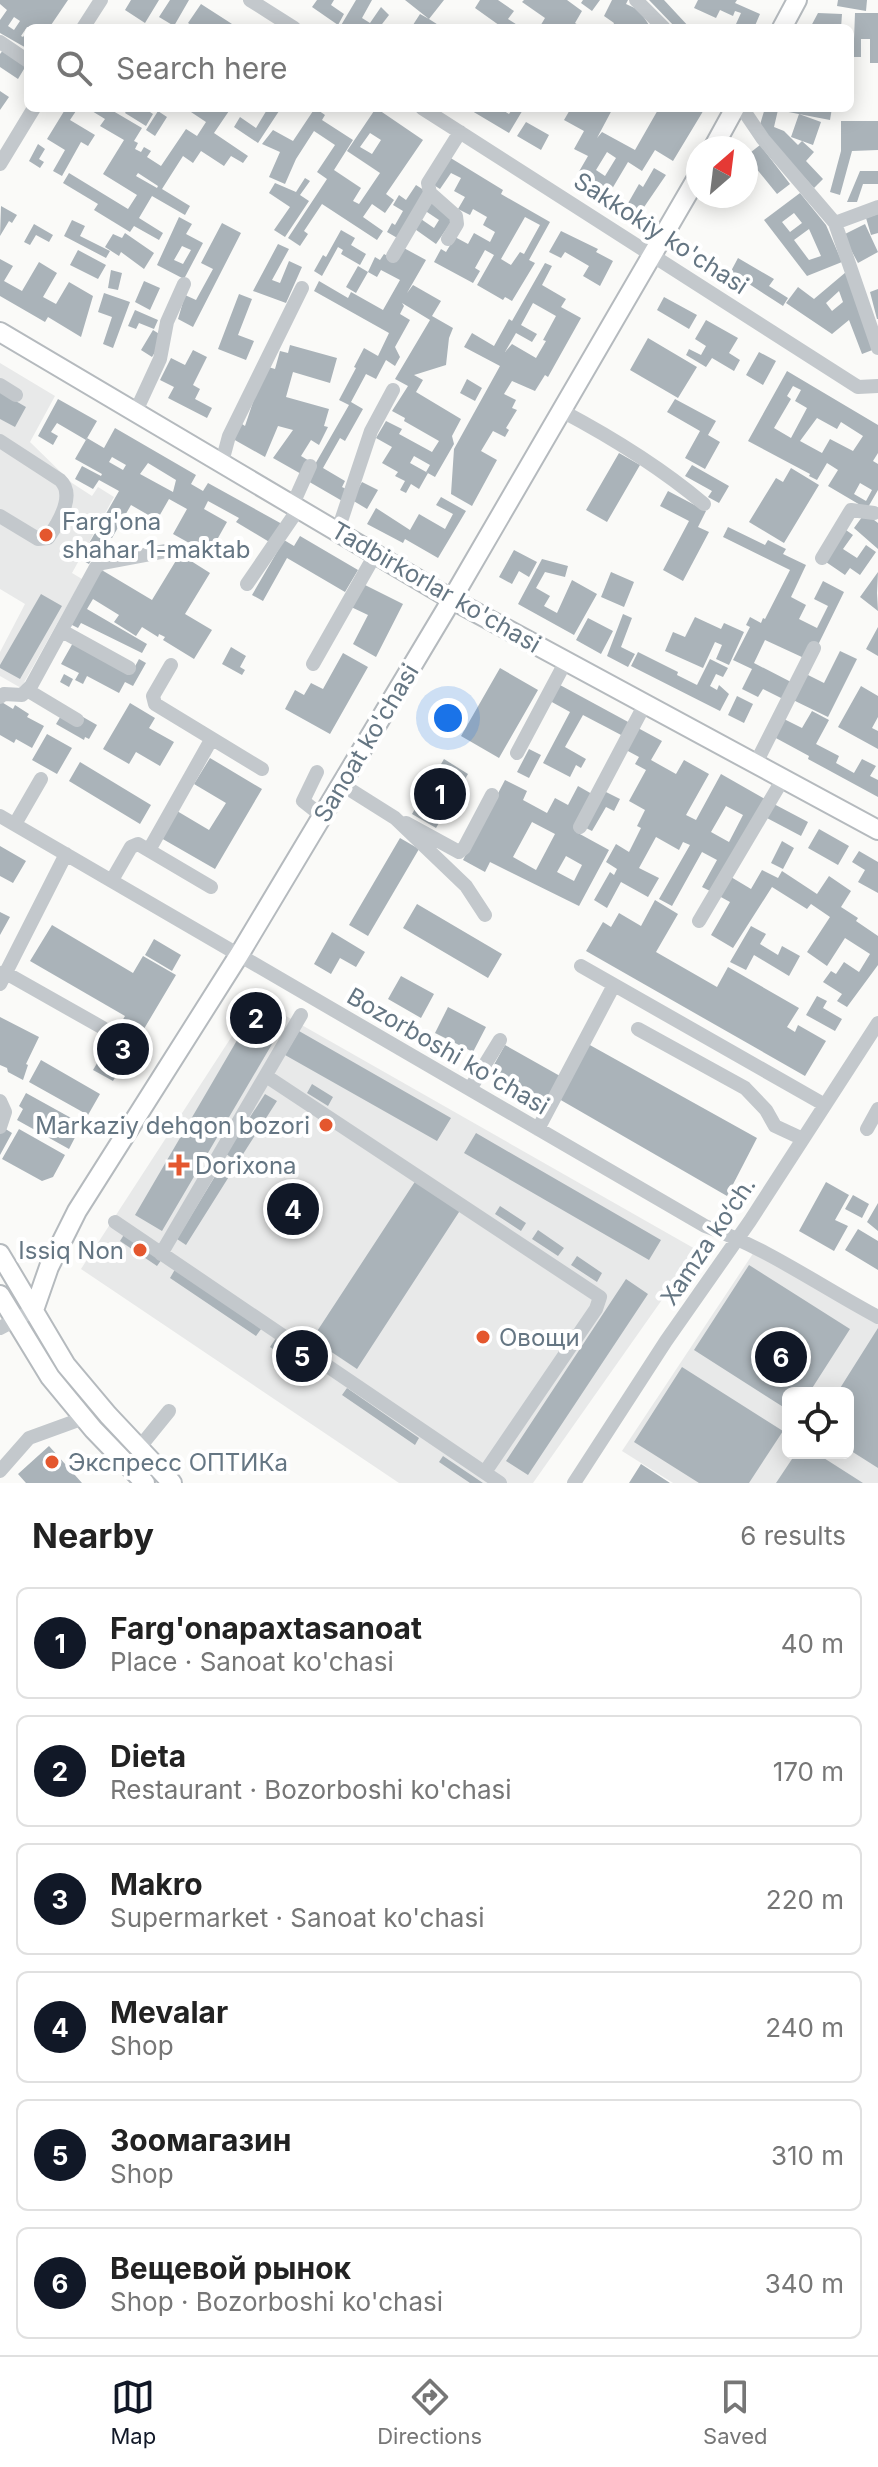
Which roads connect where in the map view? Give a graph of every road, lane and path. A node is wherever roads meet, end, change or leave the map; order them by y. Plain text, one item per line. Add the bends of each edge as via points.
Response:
1 (101, 0) edge
2 (250, 0) edge
3 (636, 0) edge
4 (784, 0) edge
5 (797, 0) edge
6 (86, 24) edge
7 (288, 24) edge
8 (660, 24) edge
9 (784, 24) edge
10 (785, 24) edge
11 (0, 42) edge
12 (24, 58) edge
13 (32, 112) edge
14 (428, 112) edge
15 (733, 112) edge
16 (745, 112) edge
17 (460, 132) junction
18 (720, 136) edge
19 (0, 164) edge
20 (430, 193) junction
21 (686, 198) edge
22 (878, 207) edge
23 (835, 223) junction
24 (448, 239) dead end
25 (655, 254) junction
26 (393, 256) dead end
27 (184, 284) dead end
28 (302, 288) dead end
29 (874, 324) edge
30 (0, 332) edge
31 (878, 348) edge
32 (0, 385) edge
33 (878, 386) edge
34 (393, 390) dead end
35 (16, 395) dead end
36 (136, 411) junction
37 (562, 411) junction
38 (0, 441) edge
39 (222, 462) junction
40 (310, 466) dead end
41 (704, 504) dead end
42 (296, 506) junction
43 (877, 511) edge
44 (0, 516) edge
45 (338, 530) junction
46 (166, 551) dead end
47 (376, 553) junction
48 (822, 558) dead end
49 (247, 584) dead end
50 (451, 599) junction
51 (62, 631) junction
52 (814, 648) dead end
53 (566, 661) junction
54 (313, 664) dead end
55 (171, 665) dead end
56 (129, 668) dead end
57 (27, 690) junction
58 (0, 697) edge
59 (645, 704) junction
60 (77, 720) dead end
61 (211, 740) junction
62 (517, 753) dead end
63 (756, 763) junction
64 (262, 769) dead end
65 (317, 772) dead end
66 (41, 779) dead end
67 (783, 779) junction
68 (341, 784) junction
69 (492, 795) dead end
70 (0, 816) edge
71 (322, 816) junction
72 (395, 818) junction
73 (15, 824) junction
74 (580, 827) dead end
75 (878, 830) edge
76 (149, 850) junction
77 (66, 854) junction
78 (112, 880) junction
79 (211, 887) dead end
80 (485, 915) dead end
81 (699, 921) dead end
82 (239, 955) junction
83 (581, 966) dead end
84 (2, 978) edge
85 (614, 985) junction
86 (301, 1015) dead end
87 (878, 1023) edge
88 (103, 1028) dead end
89 (638, 1029) dead end
90 (500, 1040) dead end
91 (266, 1076) junction
92 (470, 1089) junction
93 (0, 1101) edge
94 (825, 1105) junction
95 (878, 1109) edge
96 (0, 1127) edge
97 (538, 1129) junction
98 (867, 1129) dead end
99 (803, 1139) junction
100 (115, 1222) dead end
101 (738, 1238) junction
102 (0, 1254) edge
103 (161, 1254) junction
104 (0, 1295) edge
105 (34, 1310) junction
106 (878, 1317) edge
107 (8, 1325) edge
108 (169, 1411) dead end
109 (84, 1418) junction
110 (139, 1448) junction
111 (0, 1471) edge
112 (485, 1472) junction
113 (145, 1483) edge
114 (172, 1483) edge
115 (500, 1483) edge
116 (574, 1483) edge

1 - 6 street
2 - 7 street
3 - 8 street
4 - 9 street
5 - 10 main road
11 - 12 street
13 - 19 street
14 - 17 street, Sakkokiy ko'chasi
15 - 18 main road
16 - 23 street
17 - 20 street via 432,172
17 - 25 street, Sakkokiy ko'chasi
20 - 24 street via 456,216
20 - 26 street
21 - 25 main road, Sanoat ko'chasi
22 - 23 street
23 - 29 street
25 - 33 street, Sakkokiy ko'chasi via 858,387
25 - 37 main road, Sanoat ko'chasi
27 - 36 street via 167,322 160,359
28 - 39 street via 229,436
29 - 31 street
30 - 36 main road, Tadbirkorlar ko'chasi
32 - 35 street
34 - 45 street via 371,431
36 - 39 main road, Tadbirkorlar ko'chasi
37 - 41 street via 633,450
37 - 50 main road, Sanoat ko'chasi
38 - 44 street via 60,480 69,496 48,538 38,539
39 - 42 main road, Tadbirkorlar ko'chasi
40 - 42 street
42 - 45 main road, Tadbirkorlar ko'chasi
42 - 49 street
43 - 48 street via 851,510
45 - 47 main road, Tadbirkorlar ko'chasi
46 - 51 street via 96,567
47 - 50 main road, Tadbirkorlar ko'chasi
47 - 54 street
50 - 53 main road, Tadbirkorlar ko'chasi
50 - 68 main road, Sanoat ko'chasi
51 - 56 street
51 - 57 street
52 - 63 street
53 - 59 main road, Tadbirkorlar ko'chasi
53 - 62 street
55 - 61 street via 153,696 155,704
57 - 58 street
57 - 60 street
59 - 63 main road, Tadbirkorlar ko'chasi
59 - 74 street
61 - 64 street
61 - 76 street
63 - 67 main road, Tadbirkorlar ko'chasi
65 - 71 street via 303,801
66 - 73 street
67 - 75 main road, Tadbirkorlar ko'chasi
67 - 81 street
68 - 71 main road, Sanoat ko'chasi
68 - 72 street
69 - 72 street via 459,852
70 - 73 street, Bozorboshi ko'chasi
71 - 82 main road, Sanoat ko'chasi
72 - 80 street via 466,886
73 - 77 street, Bozorboshi ko'chasi
76 - 78 street via 134,844
76 - 79 street
77 - 78 street, Bozorboshi ko'chasi
77 - 84 street
78 - 82 street, Bozorboshi ko'chasi
82 - 92 street, Bozorboshi ko'chasi
82 - 105 main road, Sanoat ko'chasi via 77,1211
83 - 85 street
84 - 88 street
85 - 94 street
85 - 97 street
86 - 91 street
87 - 94 street, Xamza ko‘ch.
89 - 99 street via 745,1088 775,1126
90 - 92 street
91 - 103 street
91 - 112 street via 600,1297
92 - 97 street, Bozorboshi ko'chasi
93 - 96 street via 5,1112
94 - 99 street, Xamza ko‘ch.
95 - 98 street
97 - 101 street, Bozorboshi ko'chasi via 705,1226
99 - 101 street, Xamza ko‘ch.
100 - 103 street
101 - 106 street, Bozorboshi ko'chasi
101 - 116 street, Xamza ko‘ch.
102 - 105 main road
103 - 112 street
104 - 107 main road
105 - 107 street
105 - 110 main road via 66,1365
107 - 109 main road
108 - 110 street
109 - 111 street via 29,1438
109 - 113 main road
110 - 114 main road
112 - 115 street

